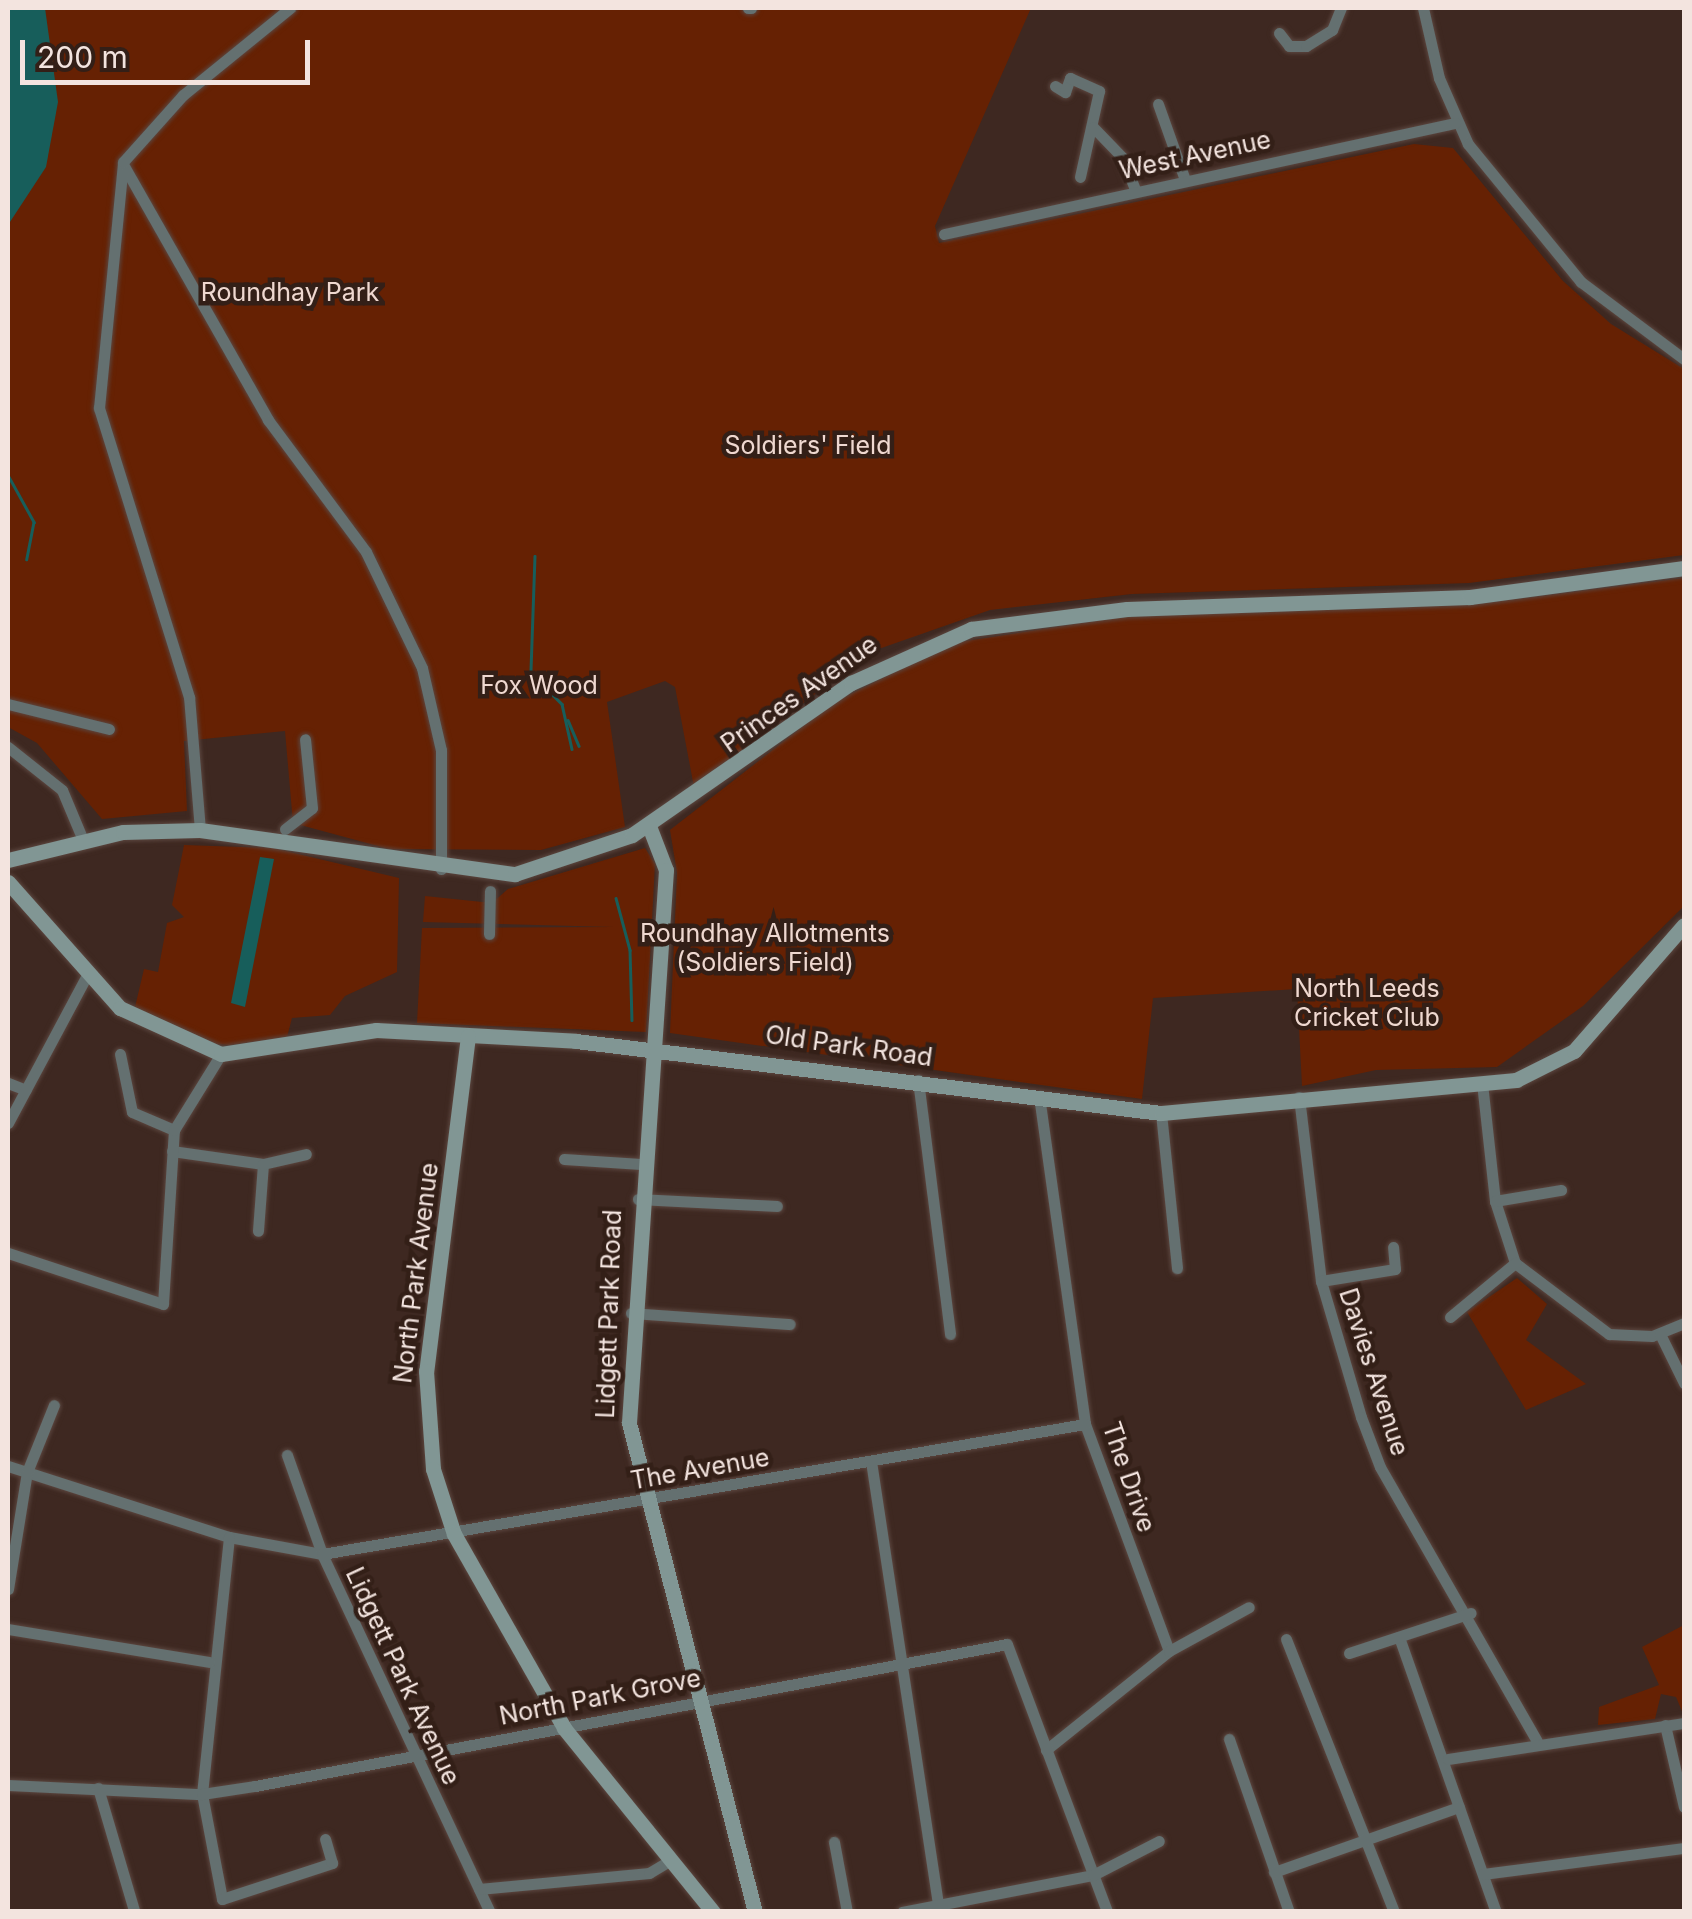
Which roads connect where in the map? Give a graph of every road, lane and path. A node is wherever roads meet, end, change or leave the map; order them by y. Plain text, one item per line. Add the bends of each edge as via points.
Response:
1 (290, 8) edge
2 (1342, 8) edge
3 (1423, 8) edge
4 (1279, 33) dead end
5 (1055, 86) dead end
6 (1158, 104) dead end
7 (1456, 123) junction
8 (1093, 127) junction
9 (123, 162) junction
10 (1080, 177) dead end
11 (1185, 180) junction
12 (1135, 190) junction
13 (944, 234) dead end
14 (1684, 359) edge
15 (1684, 568) edge
16 (8, 704) edge
17 (109, 729) dead end
18 (305, 739) dead end
19 (8, 747) edge
20 (649, 826) junction
21 (286, 829) dead end
22 (200, 830) junction
23 (83, 840) junction
24 (8, 860) edge
25 (440, 869) junction
26 (8, 882) edge
27 (490, 891) dead end
28 (1684, 925) edge
29 (489, 934) dead end
30 (87, 975) junction
31 (468, 1036) junction
32 (654, 1047) junction
33 (120, 1054) dead end
34 (221, 1054) junction
35 (918, 1080) junction
36 (8, 1083) edge
37 (1482, 1083) junction
38 (26, 1090) junction
39 (1040, 1096) junction
40 (1299, 1097) junction
41 (1161, 1113) junction
42 (8, 1123) edge
43 (174, 1130) junction
44 (172, 1151) junction
45 (306, 1154) dead end
46 (564, 1159) dead end
47 (263, 1164) junction
48 (640, 1164) junction
49 (1561, 1190) dead end
50 (638, 1199) junction
51 (1495, 1200) junction
52 (777, 1206) dead end
53 (258, 1232) dead end
54 (1393, 1248) dead end
55 (8, 1253) edge
56 (1515, 1263) junction
57 (1176, 1268) dead end
58 (1321, 1281) junction
59 (632, 1313) junction
60 (1450, 1317) dead end
61 (1684, 1323) edge
62 (790, 1324) dead end
63 (950, 1334) dead end
64 (1660, 1334) junction
65 (1684, 1383) edge
66 (54, 1405) dead end
67 (1085, 1424) junction
68 (287, 1455) dead end
69 (871, 1461) junction
70 (8, 1466) edge
71 (27, 1472) junction
72 (644, 1501) junction
73 (454, 1534) junction
74 (229, 1537) junction
75 (322, 1554) junction
76 (8, 1589) edge
77 (1249, 1607) dead end
78 (1471, 1613) junction
79 (8, 1629) edge
80 (1398, 1637) junction
81 (1286, 1639) dead end
82 (1169, 1650) junction
83 (1349, 1653) dead end
84 (209, 1662) junction
85 (905, 1664) junction
86 (702, 1700) junction
87 (1684, 1722) edge
88 (1666, 1725) junction
89 (564, 1728) junction
90 (1229, 1739) dead end
91 (1537, 1741) junction
92 (1046, 1750) junction
93 (412, 1754) junction
94 (1448, 1759) junction
95 (8, 1785) edge
96 (98, 1788) junction
97 (202, 1794) junction
98 (1459, 1807) junction
99 (1684, 1807) edge
100 (1368, 1837) junction
101 (325, 1840) dead end
102 (1159, 1841) dead end
103 (834, 1842) dead end
104 (1684, 1848) edge
105 (667, 1862) junction
106 (1274, 1872) junction
107 (1483, 1874) junction
108 (1092, 1875) junction
109 (479, 1889) junction
110 (938, 1905) junction
111 (134, 1910) edge
112 (490, 1912) edge
113 (713, 1912) edge
114 (755, 1912) edge
115 (847, 1912) edge
116 (902, 1912) edge
117 (1107, 1912) edge
118 (1288, 1912) edge
119 (1394, 1912) edge
120 (1496, 1912) edge

1 - 9 street via 183,95
2 - 4 street via 1332,30 1306,46 1289,46
3 - 7 street
5 - 8 street via 1066,92 1070,78 1100,91
6 - 11 street
7 - 11 street, West Avenue
7 - 14 street via 1582,282
8 - 10 street
8 - 12 street via 1122,157
9 - 22 street via 104,368 105,433 190,699
9 - 25 street via 268,420 366,552 415,654 441,750
11 - 12 street, West Avenue
12 - 13 street, West Avenue
15 - 20 street, Princes Avenue via 1470,597 1127,609 971,629 851,682
16 - 17 street
18 - 21 street via 312,808
19 - 23 street via 62,790
20 - 25 street, Princes Avenue via 515,874
20 - 32 street, Lidgett Park Road via 666,870
22 - 23 street, Princes Avenue via 154,823
22 - 25 street, Princes Avenue via 264,832
23 - 24 street, Princes Avenue
26 - 30 street, Old Park Road
27 - 29 street
28 - 37 street, Old Park Road via 1564,1060
30 - 34 street, Old Park Road via 156,1031
30 - 38 street
31 - 32 street, Old Park Road
31 - 34 street, Old Park Road via 376,1030
31 - 73 street, North Park Avenue via 426,1371 426,1426
32 - 35 street, Old Park Road
32 - 48 street, Lidgett Park Road
33 - 43 street via 132,1112
34 - 43 street
35 - 39 street, Old Park Road
35 - 63 street
36 - 38 street
37 - 40 street, Old Park Road
37 - 51 street
38 - 42 street
39 - 41 street, Old Park Road
39 - 67 street, The Drive
40 - 41 street, Old Park Road
40 - 58 street, Davies Avenue
41 - 57 street
43 - 44 street
44 - 47 street
44 - 55 street via 163,1304
45 - 47 street
46 - 48 street
47 - 53 street
48 - 50 street, Lidgett Park Road
49 - 51 street
50 - 52 street
50 - 59 street, Lidgett Park Road
51 - 56 street
54 - 58 street via 1395,1269
56 - 60 street
56 - 64 street via 1609,1334
58 - 78 street, Davies Avenue via 1380,1468
59 - 62 street
59 - 72 street, Lidgett Park Road via 629,1423
61 - 64 street
64 - 65 street
66 - 71 street
67 - 69 street, The Avenue
67 - 82 street, The Drive
68 - 75 street, Lidgett Park Avenue
69 - 72 street, The Avenue
69 - 85 street
70 - 71 street, The Avenue
71 - 74 street, The Avenue
71 - 76 street
72 - 73 street, The Avenue
72 - 86 street, Lidgett Park Road
73 - 75 street, The Avenue
73 - 89 street, North Park Avenue
74 - 75 street, The Avenue
74 - 84 street
75 - 93 street, Lidgett Park Avenue
77 - 82 street
78 - 80 street
78 - 91 street, Davies Avenue
79 - 84 street
80 - 83 street
80 - 94 street
81 - 100 street
82 - 92 street
84 - 97 street
85 - 86 street, North Park Grove
85 - 92 street, North Park Grove via 1007,1644
85 - 110 street
86 - 89 street, North Park Grove
86 - 114 street, Lidgett Park Road
87 - 88 street
88 - 91 street
88 - 99 street
89 - 93 street, North Park Grove
89 - 105 street, North Park Avenue
90 - 106 street
91 - 94 street
92 - 108 street
93 - 97 street, North Park Grove
93 - 109 street, Lidgett Park Avenue
94 - 98 street
95 - 96 street, North Park Grove
96 - 97 street, North Park Grove
96 - 111 street
97 - 101 street via 222,1899 332,1863
98 - 100 street
98 - 107 street
100 - 106 street
100 - 119 street
102 - 108 street
103 - 115 street
104 - 107 street
105 - 109 street via 649,1873
105 - 113 street, North Park Avenue
106 - 118 street
107 - 120 street
108 - 110 street
108 - 117 street
109 - 112 street, Lidgett Park Avenue
110 - 116 street

